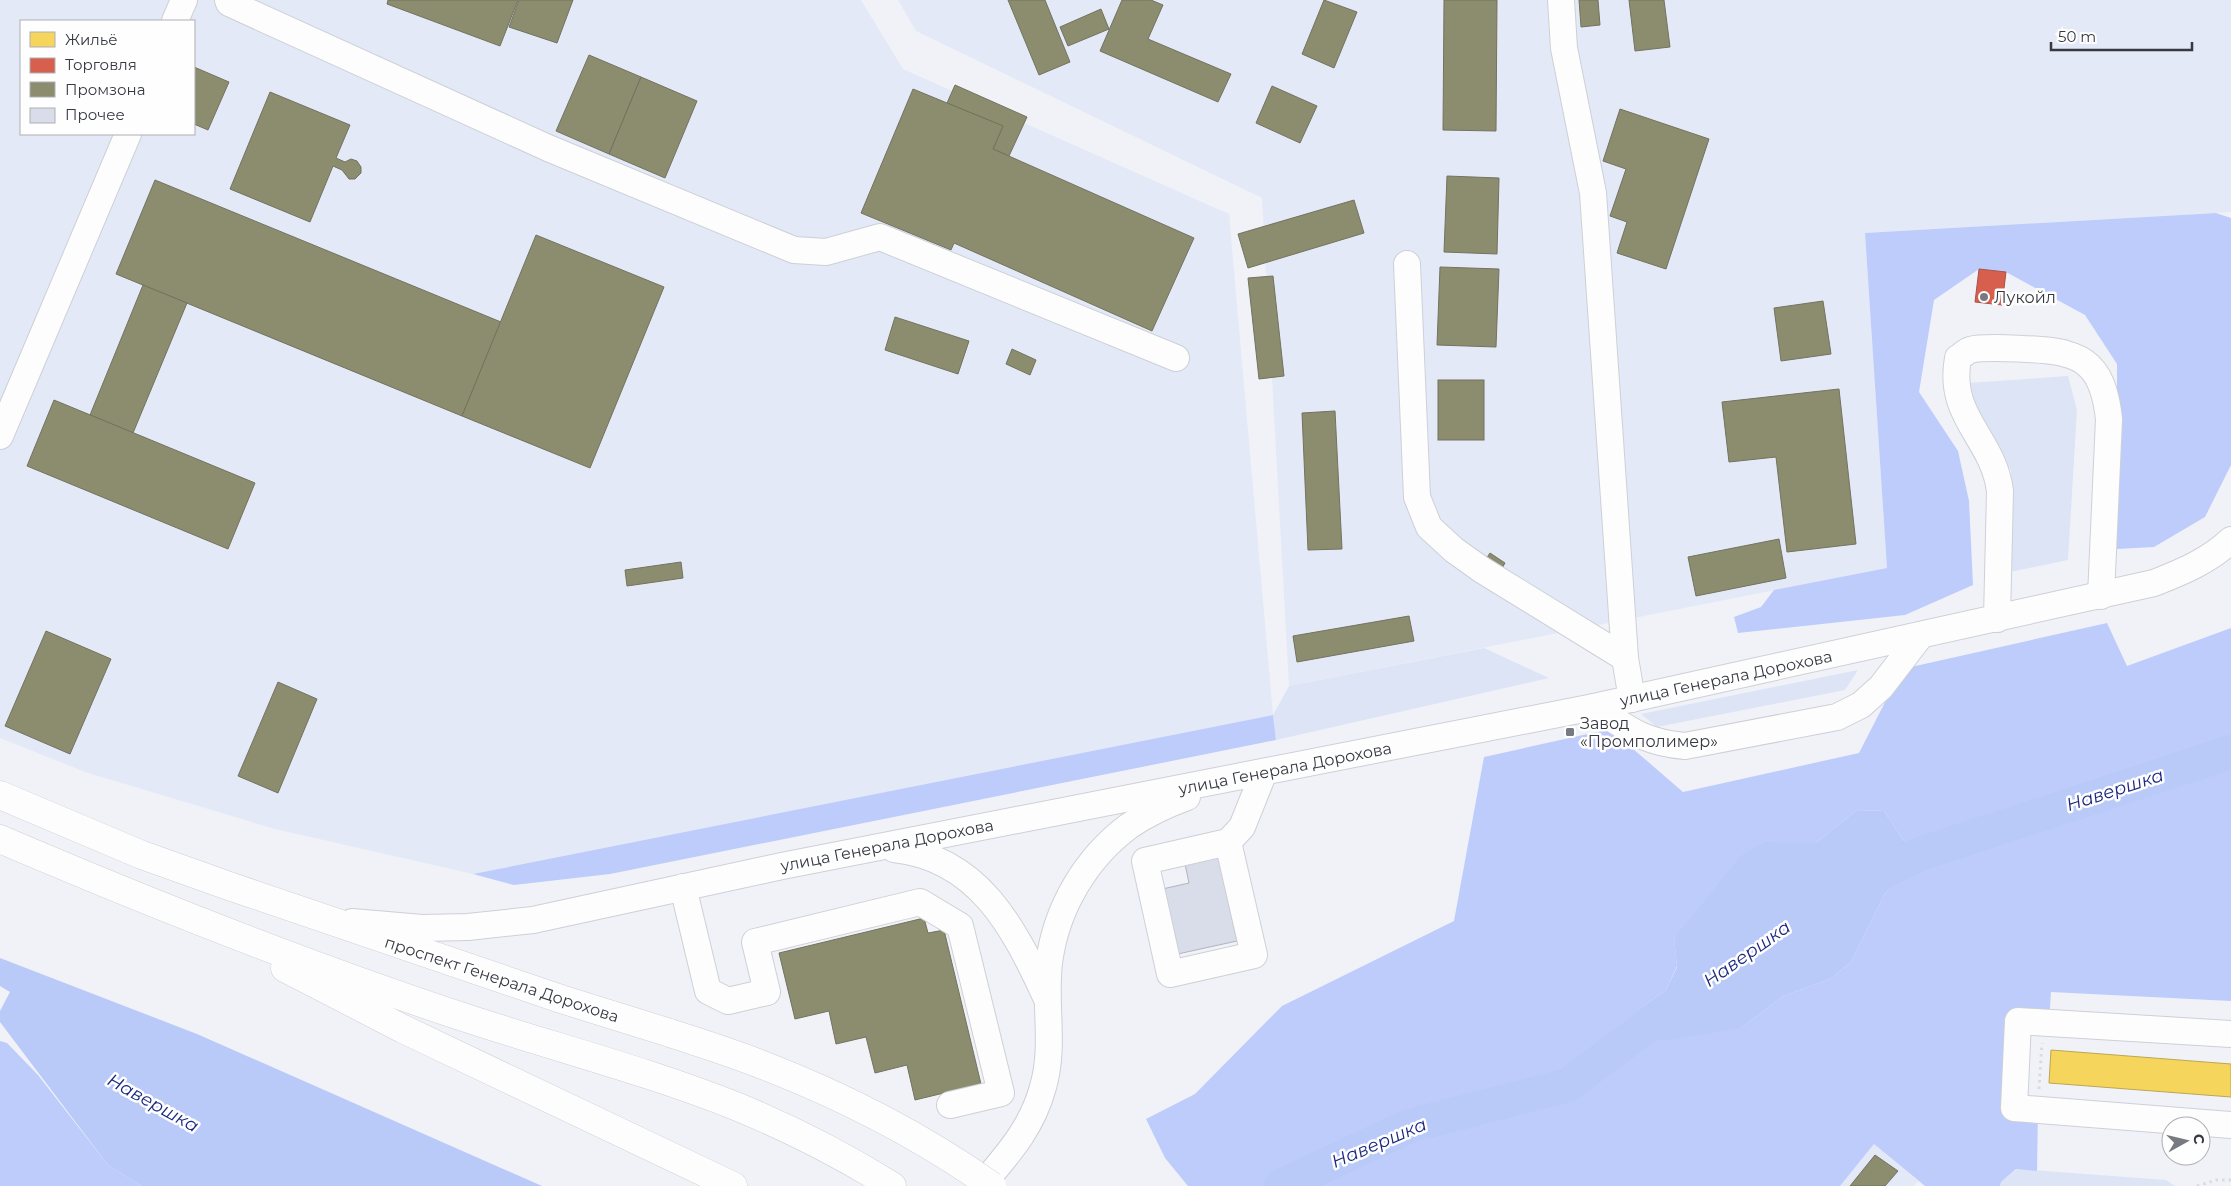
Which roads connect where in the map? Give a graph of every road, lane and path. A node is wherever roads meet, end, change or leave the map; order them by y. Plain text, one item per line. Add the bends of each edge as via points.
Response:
1 (184, 0) edge
2 (228, 0) edge
3 (1561, 0) edge
4 (175, 20) edge
5 (128, 135) edge
6 (1407, 264) dead end
7 (1176, 358) dead end
8 (0, 436) edge
9 (2231, 540) edge
10 (2100, 596) junction
11 (1997, 619) junction
12 (1921, 636) junction
13 (1625, 658) junction
14 (1632, 699) junction
15 (1594, 707) junction
16 (1264, 772) junction
17 (1229, 779) junction
18 (0, 795) edge
19 (0, 839) edge
20 (1228, 842) junction
21 (877, 847) junction
22 (683, 887) junction
23 (186, 917) junction
24 (323, 920) junction
25 (1048, 1002) junction
26 (2231, 1034) edge
27 (950, 1106) dead end
28 (2231, 1125) edge
29 (2231, 1180) edge
30 (733, 1186) edge
31 (892, 1186) edge
32 (981, 1186) edge
33 (992, 1186) edge
34 (2197, 1186) edge

1 - 4 street
2 - 7 street via 548,148 794,250 826,252 880,237
3 - 13 street via 1564,48 1593,192
5 - 8 street
6 - 13 street via 1416,497 1429,527 1482,570
9 - 10 street, улица Генерала Дорохова via 2199,564 2175,575
10 - 11 street, улица Генерала Дорохова
10 - 11 street via 2109,419 2100,382 2090,367 2064,353 1970,350 1958,358 1956,383 1963,412 1991,456 1998,475
11 - 12 street, улица Генерала Дорохова
12 - 14 street, улица Генерала Дорохова
12 - 15 street via 1881,687 1861,706 1836,717 1685,746 1645,739
13 - 14 street
14 - 15 street, улица Генерала Дорохова
15 - 16 street, улица Генерала Дорохова
16 - 17 street, улица Генерала Дорохова
16 - 20 street via 1242,827
17 - 21 street, улица Генерала Дорохова
17 - 25 street via 1131,824 1104,846 1078,878 1058,921 1049,962
18 - 24 main road, проспект Генерала Дорохова via 142,855
19 - 23 main road
20 - 20 street via 1145,861 1170,974 1254,955
21 - 22 street, улица Генерала Дорохова
21 - 25 street via 912,851 939,859 983,892 1004,916
22 - 24 street, улица Генерала Дорохова via 533,920 468,927 422,928
22 - 27 street via 708,991 728,1002 767,992 755,942 920,902 960,926 1001,1093
23 - 30 main road via 403,1029
23 - 31 main road via 462,1017 738,1108 803,1137
24 - 33 main road, проспект Генерала Дорохова, bridge via 759,1063 823,1090 915,1138
25 - 32 street via 1049,1063 1035,1111 1024,1134
26 - 28 street via 2018,1022 2014,1108
29 - 34 path via 2216,1180

